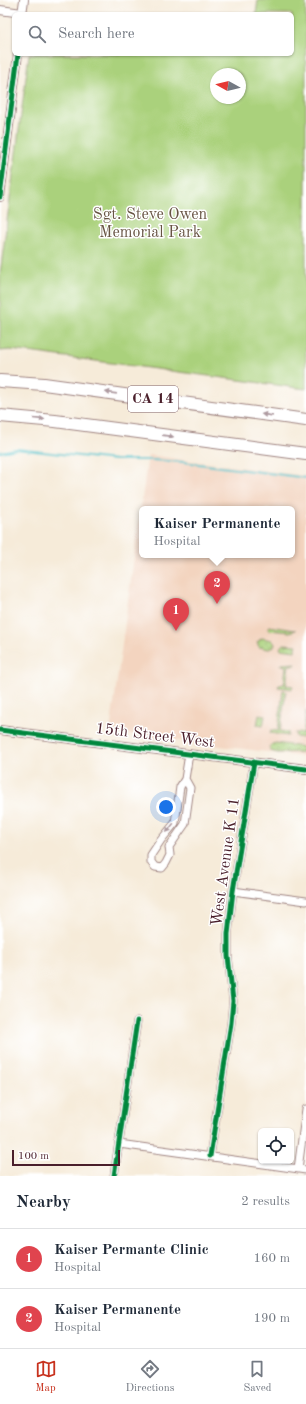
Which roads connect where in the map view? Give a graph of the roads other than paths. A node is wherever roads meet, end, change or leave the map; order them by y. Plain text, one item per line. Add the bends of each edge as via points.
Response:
1 (24, 0) edge
2 (0, 10) edge
3 (12, 12) edge
4 (22, 12) edge
5 (18, 56) edge
6 (0, 197) edge
7 (0, 381) edge
8 (0, 416) edge
9 (306, 420) edge
10 (306, 454) edge
11 (0, 730) edge
12 (189, 754) junction
13 (254, 762) junction
14 (306, 769) edge
15 (185, 779) junction
16 (160, 842) junction
17 (169, 847) junction
18 (233, 891) junction
19 (306, 901) edge
20 (137, 1021) dead end
21 (306, 1109) edge
22 (118, 1144) junction
23 (210, 1156) junction
24 (298, 1169) junction
25 (306, 1170) edge
26 (114, 1176) edge

1 - 4 street
2 - 3 street
5 - 6 street
9 -> 7 highway, CA 14 via 44,384
8 -> 10 highway, CA 14
11 - 12 street, 15th Street West
12 - 13 street, 15th Street West
12 - 15 street
13 - 14 street, 15th Street West
13 - 18 street, West Avenue K 11
15 -> 16 street via 180,787 175,823
15 - 17 street via 190,788 185,824
16 - 17 street
16 - 17 street via 151,855 151,862 158,868 166,864 170,856
18 - 19 street
18 - 23 street, West Avenue K 11 via 228,934 233,1001
20 - 22 street
21 - 24 street
22 - 23 street
22 - 26 street
23 - 24 street
24 - 25 street

